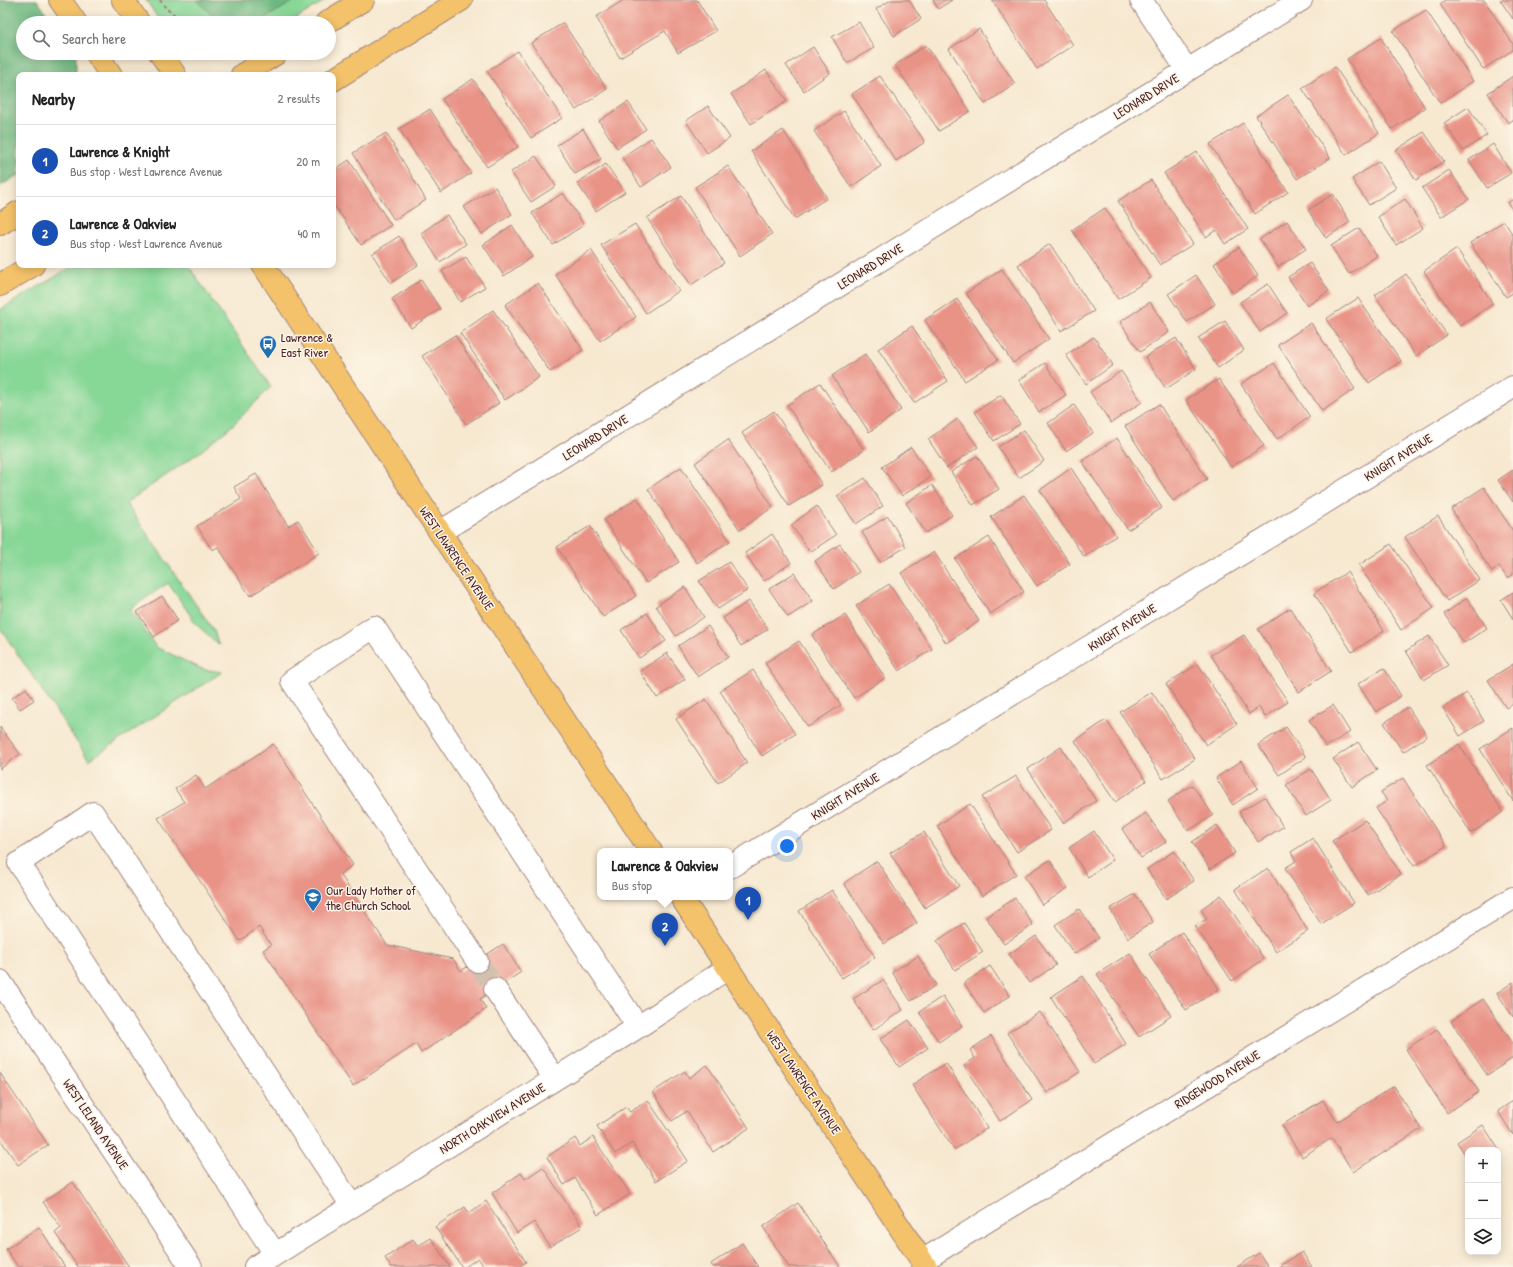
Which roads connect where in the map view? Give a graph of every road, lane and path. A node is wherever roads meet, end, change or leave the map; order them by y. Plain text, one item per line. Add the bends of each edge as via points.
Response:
1 (60, 0) edge
2 (123, 0) edge
3 (160, 0) edge
4 (363, 0) edge
5 (461, 0) edge
6 (1141, 0) edge
7 (1301, 0) edge
8 (71, 16) edge
9 (134, 16) edge
10 (176, 16) edge
11 (336, 17) edge
12 (101, 60) edge
13 (165, 60) edge
14 (266, 60) edge
15 (1187, 70) junction
16 (110, 72) edge
17 (173, 72) edge
18 (247, 72) edge
19 (336, 78) edge
20 (16, 214) edge
21 (0, 224) edge
22 (28, 268) edge
23 (265, 268) edge
24 (0, 285) edge
25 (1513, 387) edge
26 (440, 532) junction
27 (649, 848) edge
28 (733, 865) edge
29 (1513, 898) edge
30 (683, 900) edge
31 (477, 961) tunnel mouth
32 (728, 968) junction
33 (1, 983) edge
34 (495, 988) tunnel mouth
35 (638, 1027) junction
36 (555, 1079) junction
37 (352, 1206) junction
38 (275, 1254) junction
39 (924, 1264) edge
40 (191, 1267) edge
41 (255, 1267) edge

1 - 8 main road
2 - 9 main road
3 - 10 path
4 - 11 main road
5 - 19 main road
6 - 15 street
7 - 15 street, LEONARD DRIVE
12 - 16 main road
13 - 17 main road
14 - 18 main road
15 - 26 street, LEONARD DRIVE
20 - 21 main road
22 - 24 main road
23 - 26 main road, WEST LAWRENCE AVENUE
25 - 28 street, KNIGHT AVENUE
26 - 27 main road, WEST LAWRENCE AVENUE
29 - 39 street, RIDGEWOOD AVENUE
30 - 32 main road, WEST LAWRENCE AVENUE
31 - 35 street via 292,681 374,626
32 - 35 street, NORTH OAKVIEW AVENUE
32 - 39 main road, WEST LAWRENCE AVENUE
33 - 40 street, WEST LELAND AVENUE
34 - 36 street
35 - 36 street, NORTH OAKVIEW AVENUE
36 - 37 street, NORTH OAKVIEW AVENUE
37 - 38 street, NORTH OAKVIEW AVENUE
37 - 38 street via 93,813 19,863
38 - 41 street, NORTH OAKVIEW AVENUE

